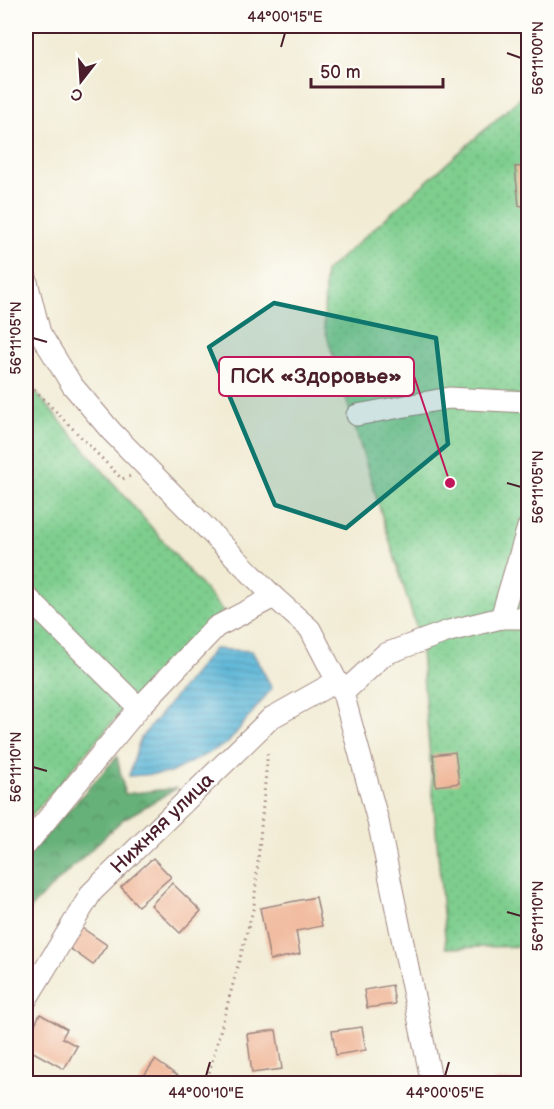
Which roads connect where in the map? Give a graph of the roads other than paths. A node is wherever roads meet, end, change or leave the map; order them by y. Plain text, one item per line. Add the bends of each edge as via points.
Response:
1 (26, 278) edge
2 (528, 402) edge
3 (357, 415) dead end
4 (528, 527) edge
5 (26, 596) edge
6 (274, 597) junction
7 (501, 618) junction
8 (528, 618) edge
9 (340, 687) junction
10 (139, 708) junction
11 (26, 845) edge
12 (26, 1000) edge
13 (432, 1083) edge

1 - 6 street via 39,333 72,385 111,431
2 - 3 street via 449,398
4 - 7 street
5 - 10 street
6 - 9 street via 310,629
6 - 10 street via 216,627
7 - 8 street, Нижняя улица
7 - 9 street, Нижняя улица via 385,654
9 - 12 street, Нижняя улица via 270,717 92,892
9 - 13 street via 377,816
10 - 11 street

